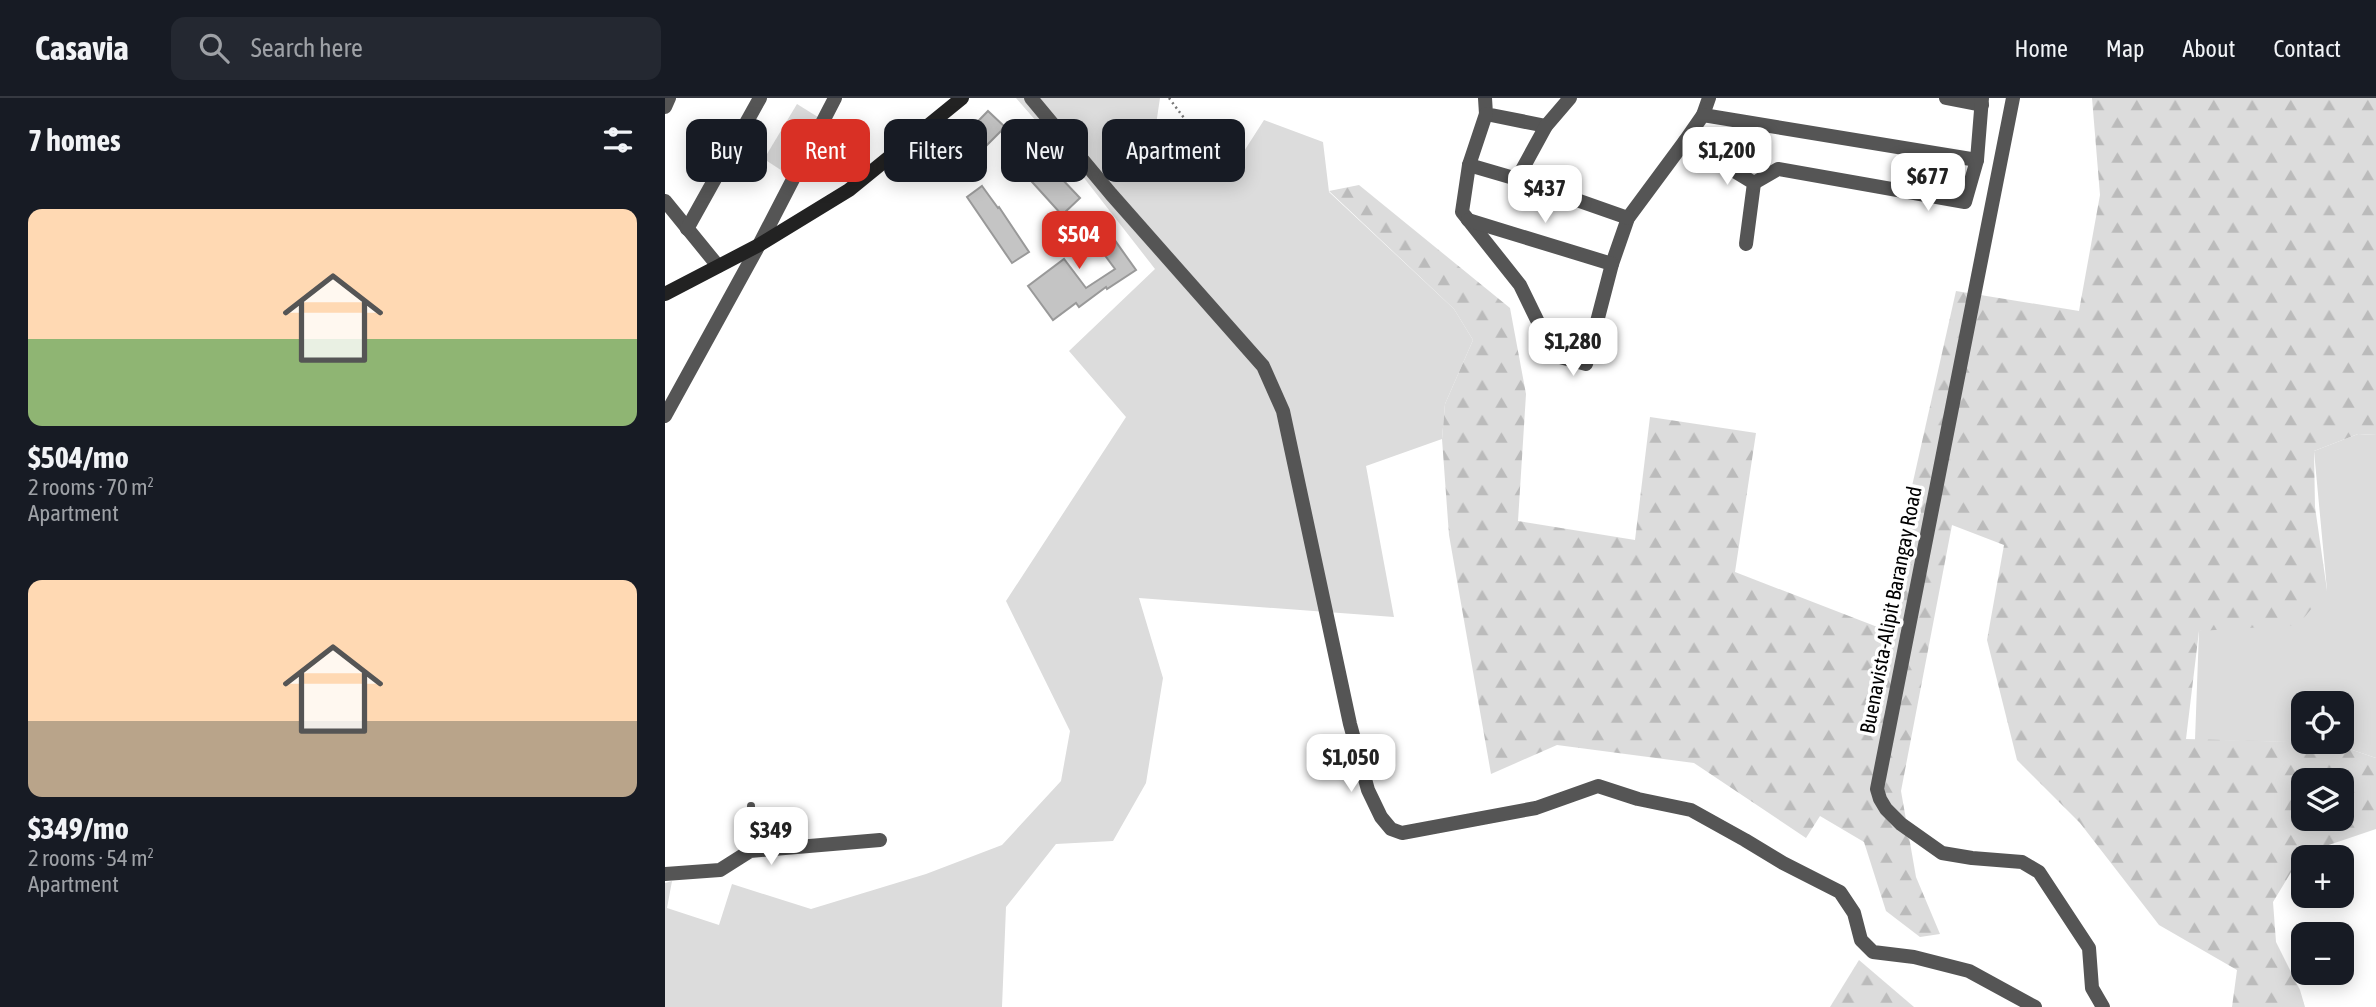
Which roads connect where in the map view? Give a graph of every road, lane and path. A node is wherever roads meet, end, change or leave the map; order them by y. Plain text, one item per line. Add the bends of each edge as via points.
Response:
1 (669, 98) edge
2 (760, 98) edge
3 (835, 98) edge
4 (962, 98) edge
5 (1031, 98) edge
6 (1169, 98) edge
7 (1485, 98) edge
8 (1570, 98) edge
9 (1709, 98) edge
10 (1946, 98) edge
11 (2013, 98) edge
12 (1982, 101) edge
13 (665, 107) edge
14 (1486, 114) junction
15 (1703, 115) junction
16 (1185, 119) edge
17 (1546, 125) junction
18 (1685, 141) junction
19 (1976, 160) junction
20 (1469, 165) junction
21 (1517, 179) junction
22 (1754, 183) junction
23 (665, 201) edge
24 (1628, 218) junction
25 (1468, 220) junction
26 (687, 229) junction
27 (1746, 244) dead end
28 (759, 245) junction
29 (1612, 264) junction
30 (718, 266) junction
31 (665, 294) edge
32 (665, 416) edge
33 (751, 806) dead end
34 (880, 840) dead end
35 (750, 851) junction
36 (665, 874) edge
37 (2035, 1007) edge
38 (2103, 1007) edge

1 - 13 street
2 - 26 street
3 - 28 street
4 - 28 main road via 849,190
5 - 37 street via 1263,366 1283,411 1368,790 1391,829 1402,833 1537,808 1598,786 1691,810 1840,892 1854,913 1861,940 1873,952 1969,971
6 - 16 path
7 - 14 street
8 - 17 street
9 - 15 street
10 - 12 street
11 - 38 street, Buenavista-Alipit Barangay Road via 1877,789 1901,824 1943,852 2022,862 2039,872 2089,948 2092,988
12 - 19 street
14 - 17 street
14 - 20 street
15 - 18 street
15 - 19 street
17 - 21 street
18 - 22 street
18 - 24 street
19 - 22 street via 1965,202 1778,169
20 - 21 street
20 - 25 street via 1462,212
21 - 24 street
22 - 27 street
23 - 26 street
24 - 29 street
25 - 29 street
25 - 29 street via 1520,285 1540,326 1545,353 1586,363
26 - 30 street
28 - 30 main road
28 - 32 street
30 - 31 main road
33 - 35 lane
34 - 35 street
35 - 36 street via 720,870

